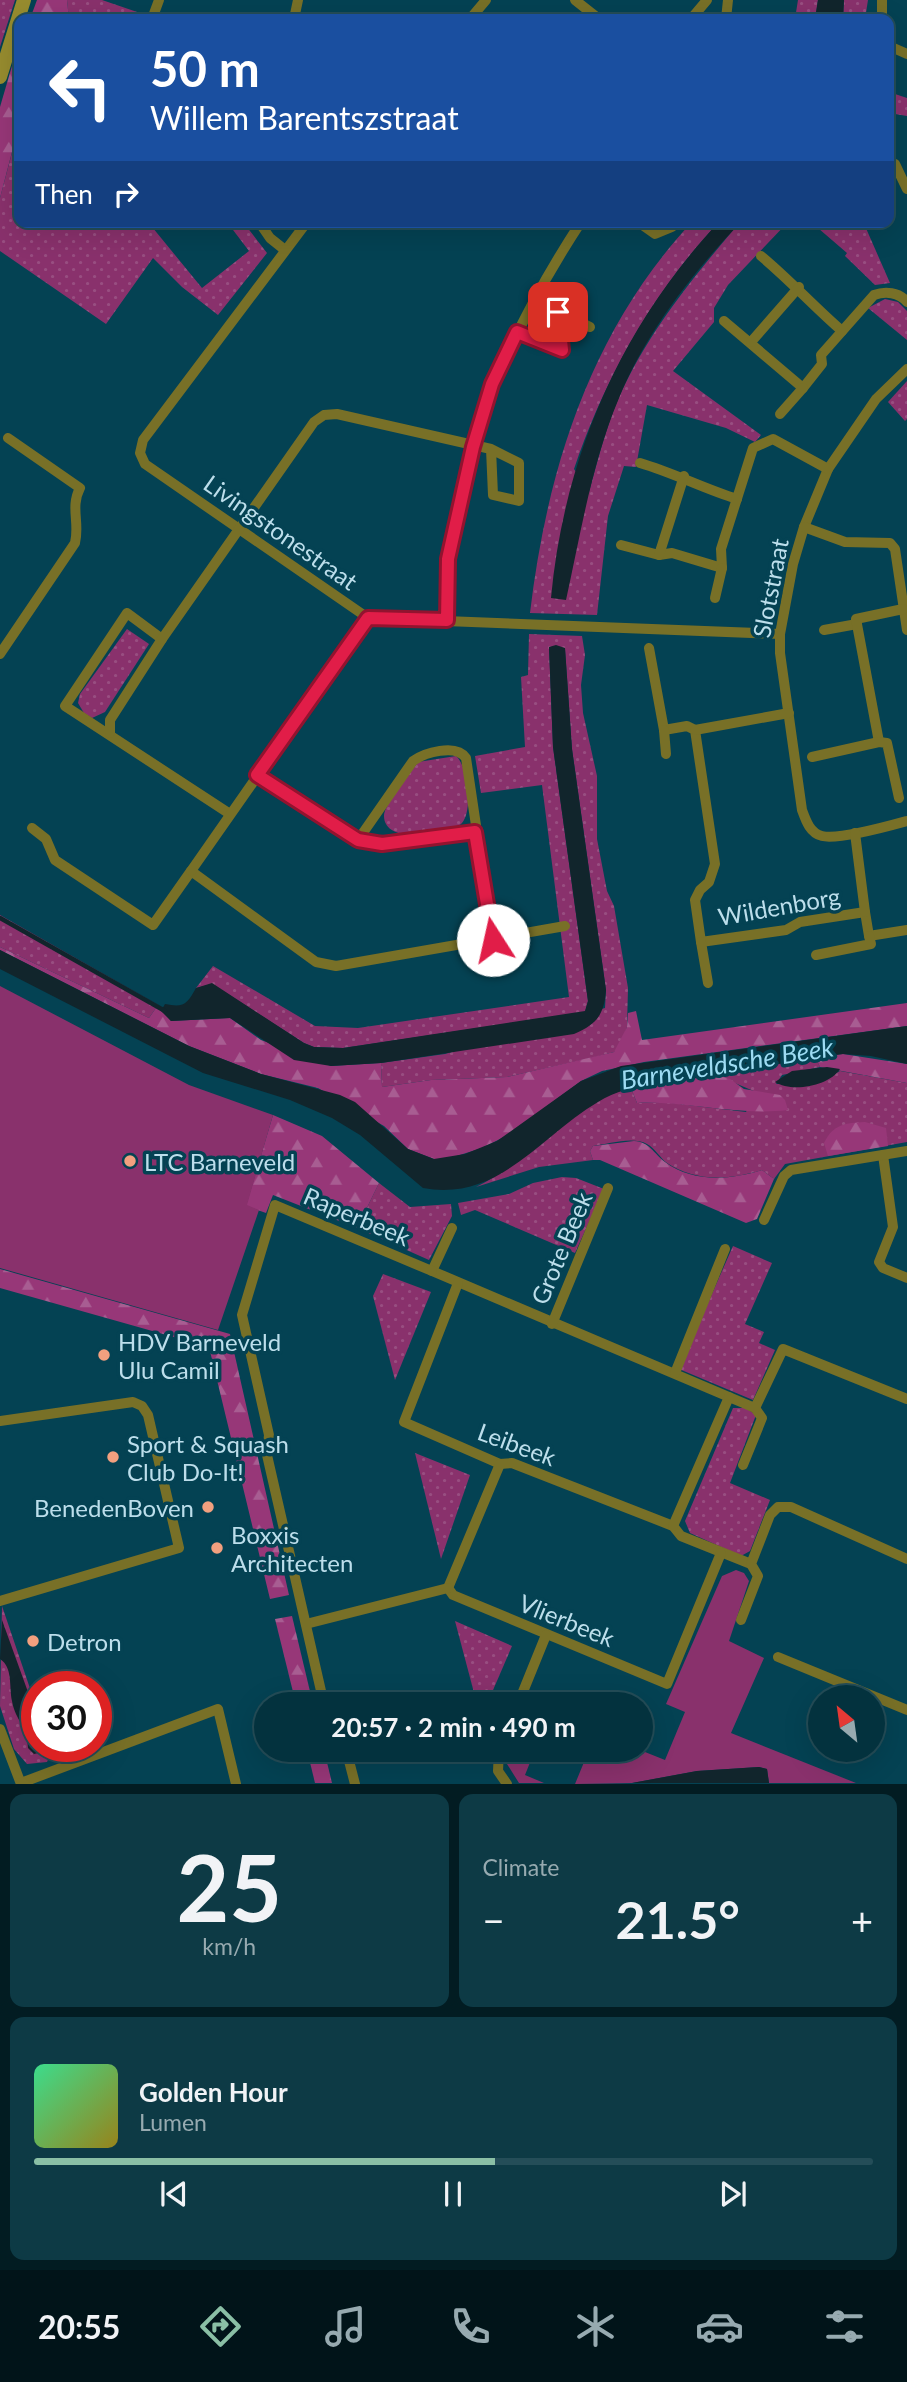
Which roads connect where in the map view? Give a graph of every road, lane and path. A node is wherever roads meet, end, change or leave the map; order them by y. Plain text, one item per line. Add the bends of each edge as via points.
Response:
1 (485, 0) edge
2 (575, 0) edge
3 (474, 14) edge
4 (593, 14) edge
5 (14, 32) edge
6 (0, 77) edge
7 (895, 164) dead end
8 (907, 189) edge
9 (262, 228) edge
10 (302, 228) edge
11 (577, 228) edge
12 (646, 228) edge
13 (669, 228) edge
14 (285, 250) junction
15 (761, 256) dead end
16 (799, 288) junction
17 (907, 302) edge
18 (724, 321) dead end
19 (590, 327) dead end
20 (842, 331) junction
21 (517, 332) junction
22 (751, 342) junction
23 (907, 369) edge
24 (803, 388) junction
25 (780, 414) dead end
26 (8, 438) dead end
27 (473, 447) junction
28 (491, 449) junction
29 (640, 463) dead end
30 (828, 469) junction
31 (684, 476) junction
32 (737, 499) junction
33 (804, 527) junction
34 (240, 528) junction
35 (621, 545) dead end
36 (907, 547) edge
37 (895, 549) junction
38 (659, 555) junction
39 (722, 568) junction
40 (715, 598) dead end
41 (903, 609) junction
42 (368, 618) junction
43 (447, 620) junction
44 (857, 624) junction
45 (824, 630) dead end
46 (907, 630) edge
47 (780, 634) junction
48 (162, 639) junction
49 (649, 648) dead end
50 (0, 654) edge
51 (789, 713) junction
52 (664, 730) junction
53 (695, 730) junction
54 (110, 733) junction
55 (879, 742) junction
56 (666, 754) dead end
57 (812, 757) dead end
58 (257, 775) junction
59 (899, 798) dead end
60 (230, 814) junction
61 (907, 821) edge
62 (32, 828) dead end
63 (475, 832) junction
64 (855, 833) junction
65 (358, 840) junction
66 (191, 871) junction
67 (865, 912) junction
68 (565, 926) dead end
69 (907, 930) edge
70 (869, 936) junction
71 (493, 940) junction
72 (701, 942) junction
73 (816, 955) dead end
74 (708, 983) dead end
75 (907, 1151) edge
76 (883, 1155) junction
77 (608, 1188) dead end
78 (764, 1220) dead end
79 (452, 1227) dead end
80 (725, 1249) dead end
81 (432, 1271) junction
82 (907, 1279) edge
83 (458, 1283) junction
84 (552, 1324) junction
85 (675, 1373) junction
86 (729, 1397) junction
87 (907, 1399) edge
88 (755, 1408) junction
89 (0, 1421) edge
90 (500, 1464) junction
91 (743, 1465) dead end
92 (673, 1526) junction
93 (721, 1553) junction
94 (907, 1559) edge
95 (751, 1564) junction
96 (448, 1588) junction
97 (0, 1601) edge
98 (741, 1620) dead end
99 (306, 1624) junction
100 (546, 1635) junction
101 (778, 1657) dead end
102 (321, 1692) edge
103 (523, 1692) edge
104 (907, 1710) edge
105 (0, 1729) edge
106 (349, 1762) edge
107 (498, 1762) edge
108 (21, 1783) edge
109 (236, 1783) edge
110 (355, 1783) edge
111 (507, 1783) edge

1 - 3 street
2 - 4 street
5 - 6 main road
7 - 8 street
9 - 14 street
10 - 14 street, Livingstonestraat
11 - 21 street
12 - 13 street via 654,234
14 - 34 street, Livingstonestraat via 143,440 145,464
15 - 16 street
16 - 20 street via 804,298
16 - 22 street
17 - 20 street via 894,294 874,295
18 - 22 street
19 - 21 street via 558,312 562,350
20 - 24 street via 821,355 822,365
21 - 27 street via 492,384
22 - 24 street
23 - 30 street, Slotstraat via 876,399
24 - 25 street
26 - 50 street via 80,488 73,507 78,528 75,543
27 - 28 street
27 - 34 street via 337,414 324,415 314,422
27 - 43 street via 448,559
28 - 28 street via 519,463 519,501 493,495
29 - 31 street
30 - 32 street via 785,443 764,441 748,457
30 - 33 street, Slotstraat
31 - 32 street via 693,485
31 - 38 street
32 - 39 street via 721,549
33 - 37 street via 845,542 883,541
33 - 47 street, Slotstraat
34 - 42 street, Livingstonestraat
34 - 48 street
35 - 38 street
36 - 37 street
37 - 41 street
38 - 39 street via 672,553
39 - 40 street
41 - 44 street via 856,619
41 - 46 street
42 - 43 street, Livingstonestraat
42 - 58 street
43 - 47 street, Livingstonestraat
44 - 45 street
44 - 55 street
47 - 51 street, Slotstraat
48 - 54 street via 110,720
48 - 54 street via 127,613 65,706
49 - 52 street
51 - 53 street
51 - 64 street, Slotstraat via 808,827 822,836
52 - 53 street via 687,726
52 - 56 street
53 - 72 street, Wildenborg via 715,864 695,900
54 - 60 street
55 - 57 street
55 - 59 street via 889,748
58 - 60 street
58 - 65 street
60 - 66 street
61 - 64 street, Slotstraat
62 - 66 street via 46,839 55,860 153,925
63 - 65 street via 382,844
63 - 65 street via 466,758 454,750 421,755 412,761
63 - 71 street
64 - 67 street, Wildenborg
66 - 71 street via 316,962 336,966
67 - 70 street, Wildenborg
67 - 72 street, Wildenborg
68 - 71 street
69 - 70 street
70 - 73 street via 872,944
72 - 74 street, Wildenborg
75 - 76 street
76 - 78 street via 791,1170
76 - 82 street via 893,1227 879,1262
77 - 84 street, Grote Beek
79 - 81 street
80 - 85 street
81 - 83 street, Grote Beek
81 - 99 street, Raperbeek via 275,1205 242,1315 269,1435 267,1455
83 - 84 street, Grote Beek
83 - 90 street, Leibeek via 404,1422
84 - 85 street, Grote Beek
85 - 86 street, Grote Beek
86 - 88 street, Grote Beek
86 - 92 street
87 - 88 street via 783,1349
88 - 91 street via 762,1418
89 - 97 street via 134,1402 142,1406 148,1415 179,1548
90 - 92 street, Leibeek via 512,1463
90 - 96 street
92 - 93 street, Leibeek via 681,1536
93 - 95 street, Leibeek
93 - 100 street, Vlierbeek via 667,1684
94 - 95 street via 791,1507 778,1507 770,1515
95 - 98 street via 758,1576
96 - 99 street
96 - 100 street, Vlierbeek via 453,1595
99 - 102 street, Raperbeek
100 - 103 street
101 - 104 street
105 - 108 street
106 - 110 street
107 - 111 street via 498,1771
108 - 109 street via 218,1709

